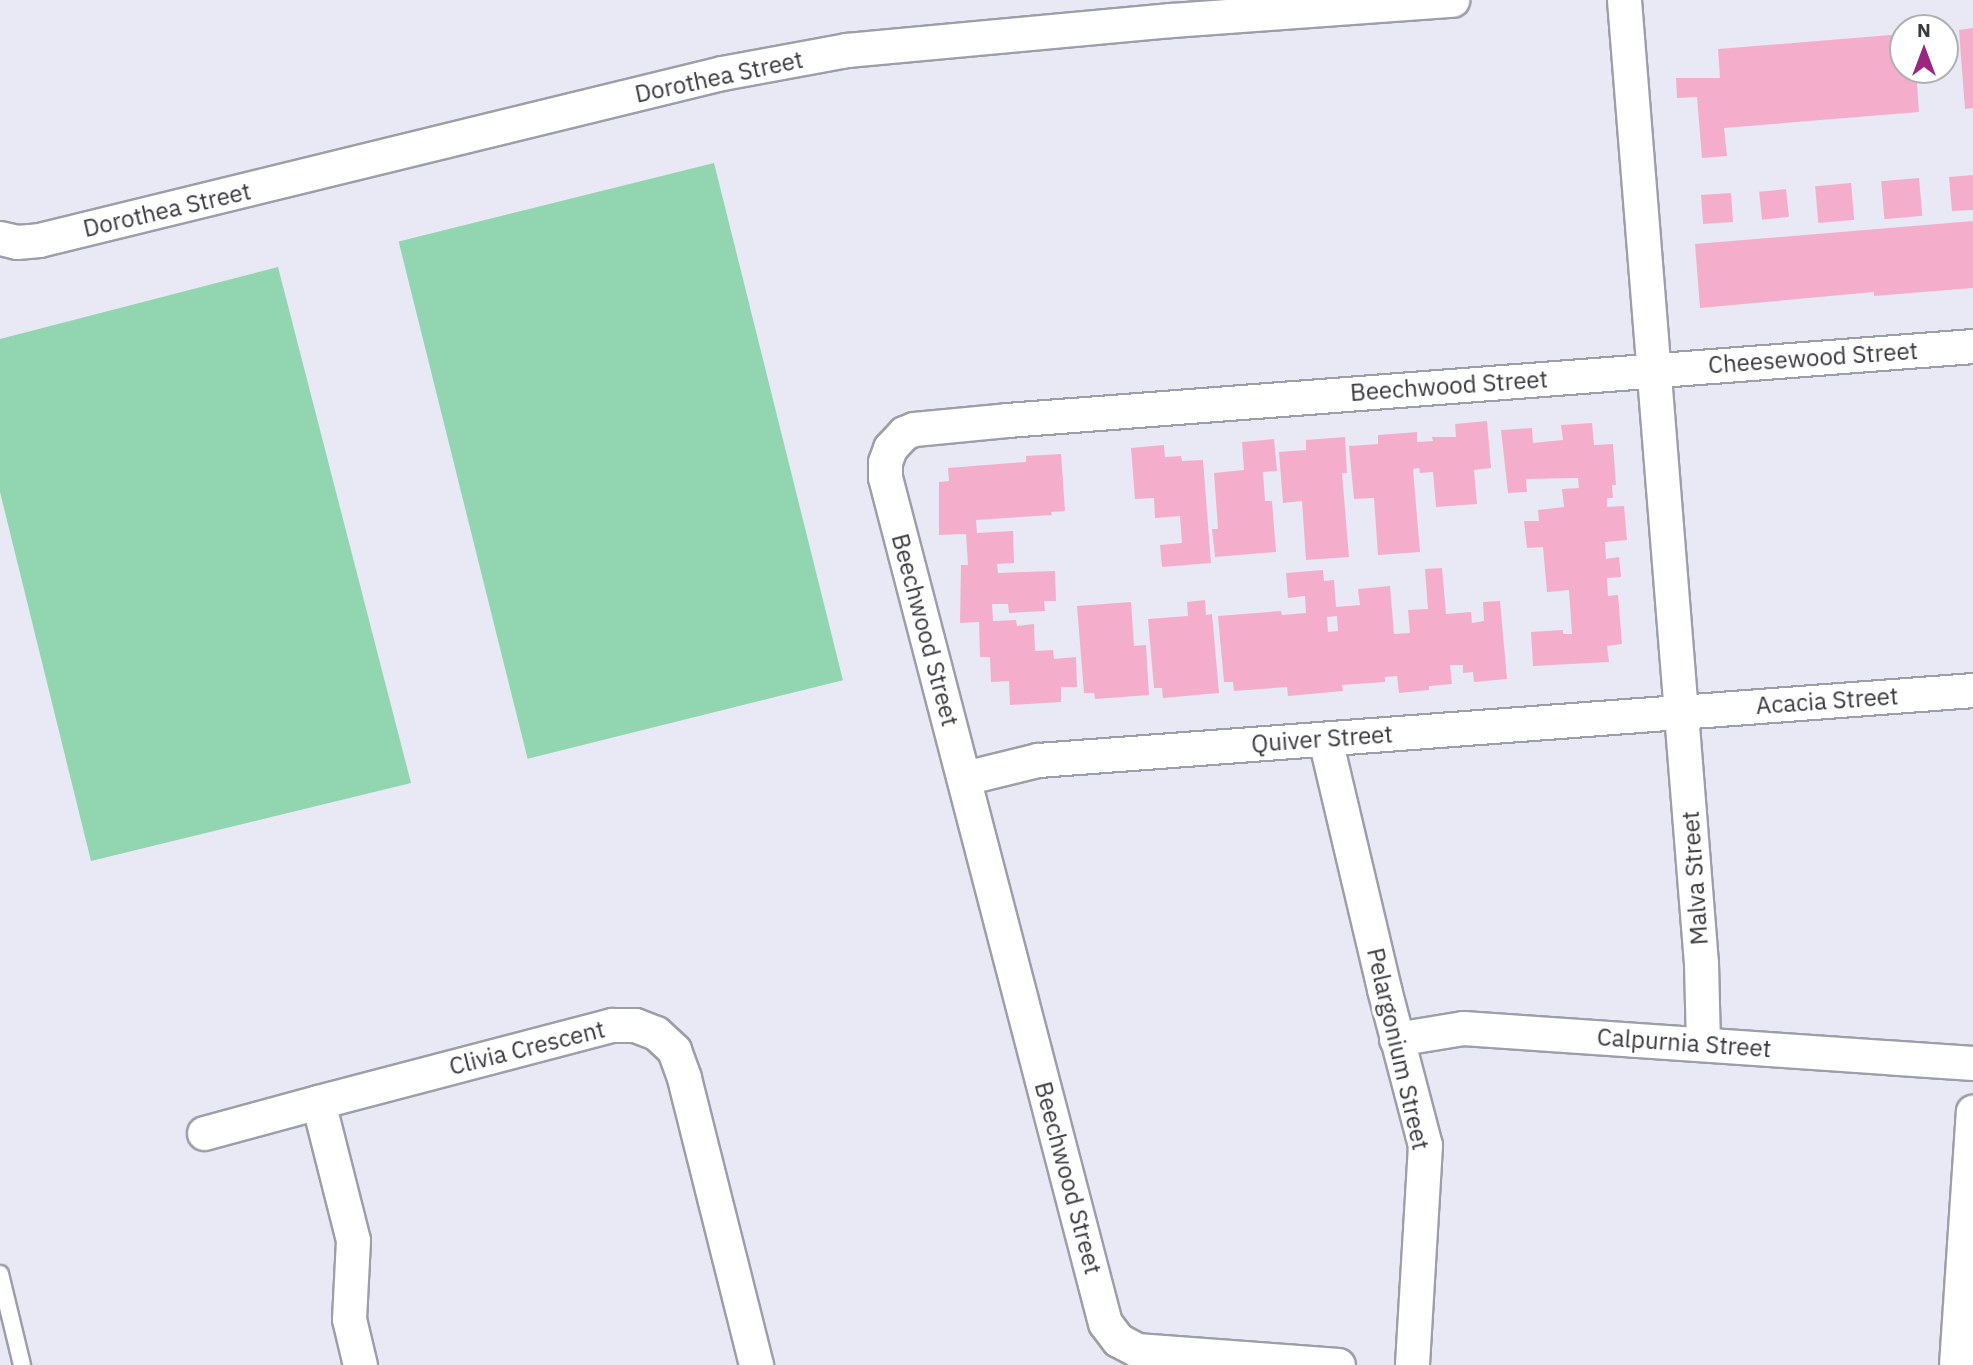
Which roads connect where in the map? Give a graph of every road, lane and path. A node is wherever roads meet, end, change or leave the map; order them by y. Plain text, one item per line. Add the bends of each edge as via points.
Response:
1 (1452, 0) edge
2 (1624, 0) edge
3 (0, 238) edge
4 (1973, 346) edge
5 (1654, 371) junction
6 (1973, 690) edge
7 (1682, 712) junction
8 (1325, 739) junction
9 (964, 778) junction
10 (1396, 1039) junction
11 (1703, 1044) junction
12 (1973, 1063) edge
13 (318, 1102) junction
14 (1973, 1112) edge
15 (204, 1133) dead end
16 (0, 1274) edge
17 (22, 1365) edge
18 (360, 1365) edge
19 (756, 1365) edge
20 (1338, 1365) edge
21 (1412, 1365) edge
22 (1956, 1365) edge

1 - 3 street, Dorothea Street via 847,50 722,74 39,240
2 - 5 street, Malva Street
4 - 5 street, Cheesewood Street
5 - 7 street, Malva Street
5 - 9 street, Beechwood Street via 1007,420 904,433 890,448 885,477
6 - 7 street, Acacia Street
7 - 8 street, Quiver Street
7 - 11 street, Malva Street
8 - 9 street, Quiver Street via 1038,760
8 - 10 street, Pelargonium Street
9 - 20 street, Beechwood Street via 1110,1332 1137,1350
10 - 11 street, Calpurnia Street via 1464,1028
10 - 21 street, Pelargonium Street via 1425,1145
11 - 12 street, Calpurnia Street
13 - 15 street, Clivia Crescent
13 - 18 street via 353,1240 349,1319
13 - 19 street, Clivia Crescent via 612,1025 635,1025 656,1033 674,1050 684,1078
14 - 22 street
16 - 17 lane

